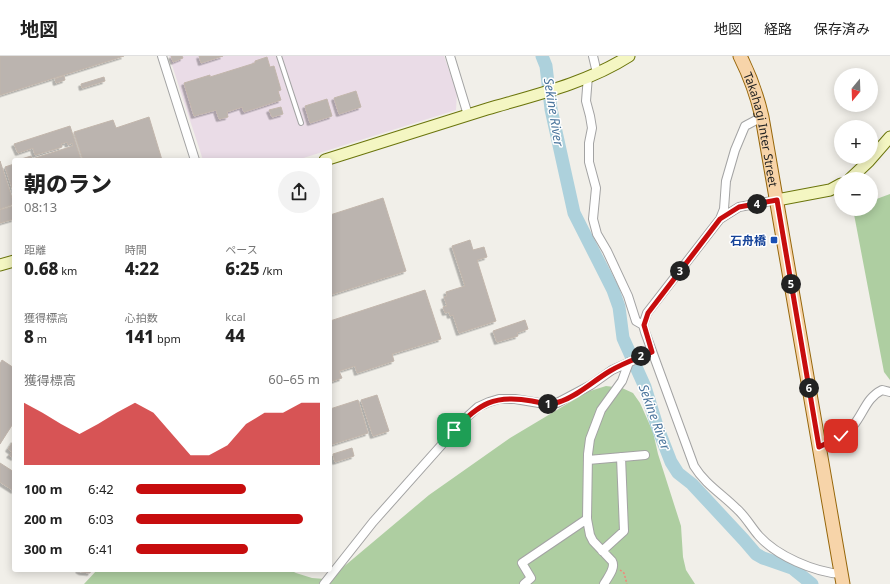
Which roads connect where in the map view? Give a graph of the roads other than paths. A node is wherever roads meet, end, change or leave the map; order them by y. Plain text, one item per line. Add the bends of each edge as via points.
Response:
1 (162, 56) edge
2 (280, 56) edge
3 (450, 56) edge
4 (593, 56) edge
5 (629, 56) edge
6 (740, 56) edge
7 (592, 75) junction
8 (468, 115) junction
9 (762, 117) junction
10 (301, 123) dead end
11 (890, 137) edge
12 (194, 158) edge
13 (331, 158) edge
14 (857, 172) edge
15 (834, 188) edge
16 (777, 200) junction
17 (720, 219) junction
18 (12, 262) edge
19 (0, 265) edge
20 (644, 325) junction
21 (652, 352) junction
22 (629, 362) junction
23 (890, 392) edge
24 (819, 447) junction
25 (645, 455) dead end
26 (621, 457) junction
27 (588, 460) junction
28 (587, 519) junction
29 (602, 550) junction
30 (842, 580) edge
31 (534, 581) edge
32 (324, 584) edge
33 (524, 584) edge
34 (604, 584) edge

1 - 12 street
2 - 10 lane
3 - 8 street
4 - 7 street
5 - 7 street
6 - 9 main road, Takahagi Inter Street via 758,96
7 - 8 street
7 - 20 street via 586,101 592,128 589,162 596,188 593,219 597,234 628,296 636,321
8 - 13 street
9 - 16 main road, Takahagi Inter Street
9 - 17 street via 745,126 735,150 726,181 724,209
11 - 14 street
15 - 16 street
16 - 17 street via 739,207
16 - 24 main road, Takahagi Inter Street
17 - 20 street via 648,313
18 - 19 street
20 - 21 street
21 - 22 street
21 - 30 street via 694,466 701,476 740,511 770,546 816,570
22 - 27 street via 622,381 600,410 590,439
22 - 32 street via 557,403 500,399 478,408 454,430 373,522
23 - 24 street via 882,390 874,394 853,425 841,436
24 - 30 main road, Takahagi Inter Street
25 - 26 street
26 - 27 street
26 - 29 street via 624,531
27 - 28 street
28 - 29 street via 593,541
28 - 31 street via 522,563
29 - 34 street via 614,564
31 - 33 street

